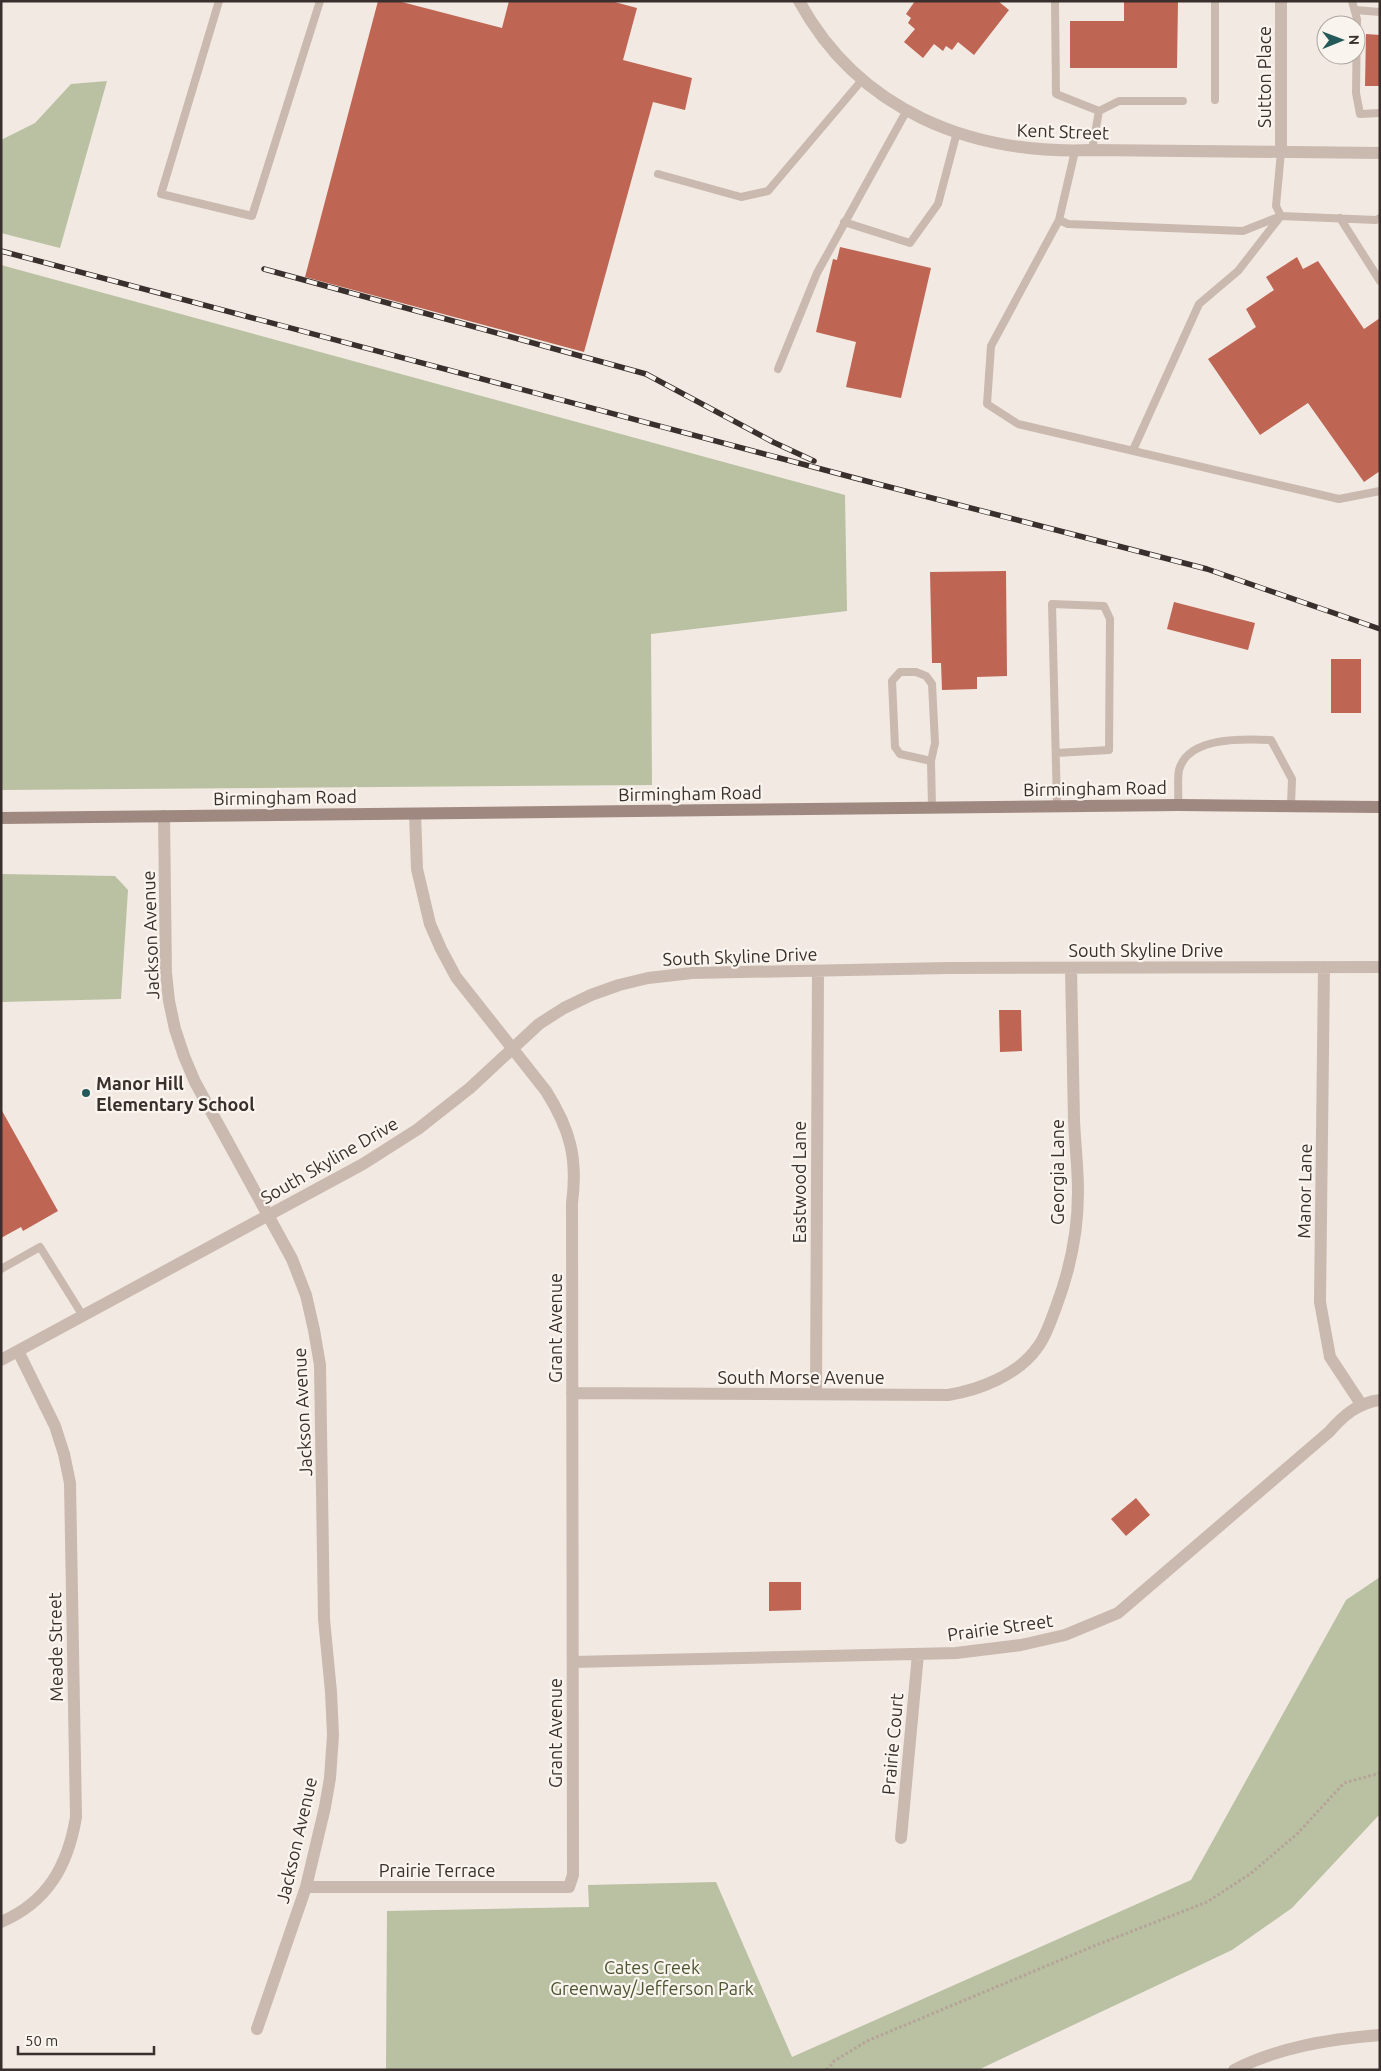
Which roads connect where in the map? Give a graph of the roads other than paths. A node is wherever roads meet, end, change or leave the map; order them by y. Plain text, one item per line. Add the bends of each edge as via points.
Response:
1 (219, 1) edge
2 (320, 1) edge
3 (800, 1) edge
4 (1055, 1) edge
5 (1215, 1) edge
6 (1281, 1) edge
7 (1352, 1) edge
8 (1355, 10) junction
9 (1380, 12) edge
10 (862, 80) junction
11 (1215, 100) dead end
12 (1183, 101) dead end
13 (907, 110) junction
14 (1099, 111) junction
15 (1380, 113) edge
16 (957, 132) junction
17 (1092, 150) junction
18 (1075, 151) junction
19 (1281, 152) junction
20 (1380, 153) edge
21 (658, 174) dead end
22 (1282, 216) junction
23 (1340, 218) junction
24 (1380, 218) edge
25 (1059, 220) junction
26 (844, 222) junction
27 (1380, 281) edge
28 (778, 369) dead end
29 (1133, 450) junction
30 (1380, 491) edge
31 (1056, 753) junction
32 (931, 761) junction
33 (1178, 805) junction
34 (1057, 806) junction
35 (1291, 806) junction
36 (1380, 807) edge
37 (932, 808) junction
38 (415, 814) junction
39 (164, 816) junction
40 (1, 818) edge
41 (1324, 967) junction
42 (1380, 967) edge
43 (1071, 968) junction
44 (818, 971) junction
45 (512, 1048) junction
46 (268, 1215) junction
47 (1, 1268) edge
48 (83, 1316) junction
49 (18, 1351) junction
50 (1, 1360) edge
51 (1022, 1362) joint
52 (572, 1393) junction
53 (816, 1394) junction
54 (1380, 1400) edge
55 (1361, 1404) junction
56 (918, 1654) junction
57 (573, 1662) junction
58 (901, 1838) dead end
59 (306, 1887) junction
60 (568, 1887) joint
61 (1, 1922) edge
62 (257, 2029) dead end
63 (1380, 2035) edge
64 (1234, 2070) edge

1 - 2 lane via 161,194 252,216
3 - 10 street, Kent Street via 824,40
4 - 14 lane via 1056,94
5 - 11 lane
6 - 19 street, Sutton Place
7 - 8 lane
8 - 9 lane
8 - 15 lane via 1356,93 1360,114
10 - 13 street, Kent Street
10 - 21 lane via 768,191 741,197
12 - 14 lane via 1119,101
13 - 16 street, Kent Street
13 - 26 lane
14 - 17 lane
16 - 18 street, Kent Street via 994,144
16 - 26 lane via 938,204 910,243
17 - 18 street, Kent Street
17 - 19 street, Kent Street
18 - 25 lane
19 - 20 street, Kent Street
19 - 22 lane via 1276,206
22 - 23 lane
22 - 25 lane via 1243,231 1068,224
22 - 29 lane via 1238,271 1198,304
23 - 24 lane
23 - 27 lane
25 - 29 lane via 991,346 987,404 1018,424
26 - 28 lane via 817,274
29 - 30 lane via 1340,499
31 - 31 lane via 1052,604 1104,606 1110,619 1109,750
31 - 34 lane
32 - 32 lane via 935,742 932,684 926,676 916,672 900,672 892,681 895,747 900,754
32 - 37 lane
33 - 34 street, Birmingham Road
33 - 35 street, Birmingham Road
33 - 35 lane via 1180,770 1189,754 1209,744 1248,739 1271,740 1292,779
34 - 37 street, Birmingham Road
35 - 36 street, Birmingham Road
37 - 38 street, Birmingham Road
38 - 39 street, Birmingham Road
38 - 45 street, Grant Avenue via 416,869 433,932 456,977
39 - 40 street, Birmingham Road
39 - 46 street, Jackson Avenue via 166,973 175,1029 196,1082
41 - 42 street, South Skyline Drive
41 - 43 street, South Skyline Drive
41 - 55 street, Manor Lane via 1320,1302 1330,1357
43 - 44 street, South Skyline Drive
43 - 51 street, Georgia Lane via 1077,1223 1072,1256 1052,1319 1037,1348
44 - 45 street, South Skyline Drive via 692,973 633,982 591,995 564,1008 539,1024
44 - 53 street, Eastwood Lane
45 - 46 street, South Skyline Drive via 470,1088 418,1128 364,1164
45 - 52 street, Grant Avenue via 559,1111 574,1156
46 - 48 street, South Skyline Drive
46 - 59 street, Jackson Avenue via 292,1259 306,1295 320,1365 324,1619 333,1735 330,1778
47 - 48 lane via 40,1247
48 - 49 street, South Skyline Drive
49 - 50 street, South Skyline Drive
49 - 61 street, Meade Street via 56,1426 70,1484 76,1817 72,1843 55,1878 28,1907
51 - 53 street, South Morse Avenue via 985,1385 948,1395
52 - 53 street, South Morse Avenue
52 - 57 street, Grant Avenue
54 - 55 street, Prairie Street
55 - 56 street, Prairie Street via 1344,1415 1329,1432 1118,1614 1086,1628 1029,1644
56 - 57 street, Prairie Street
56 - 58 street, Prairie Court
57 - 60 street, Grant Avenue via 573,1875
59 - 60 street, Prairie Terrace
59 - 62 street, Jackson Avenue
63 - 64 street via 1301,2046 1259,2058

